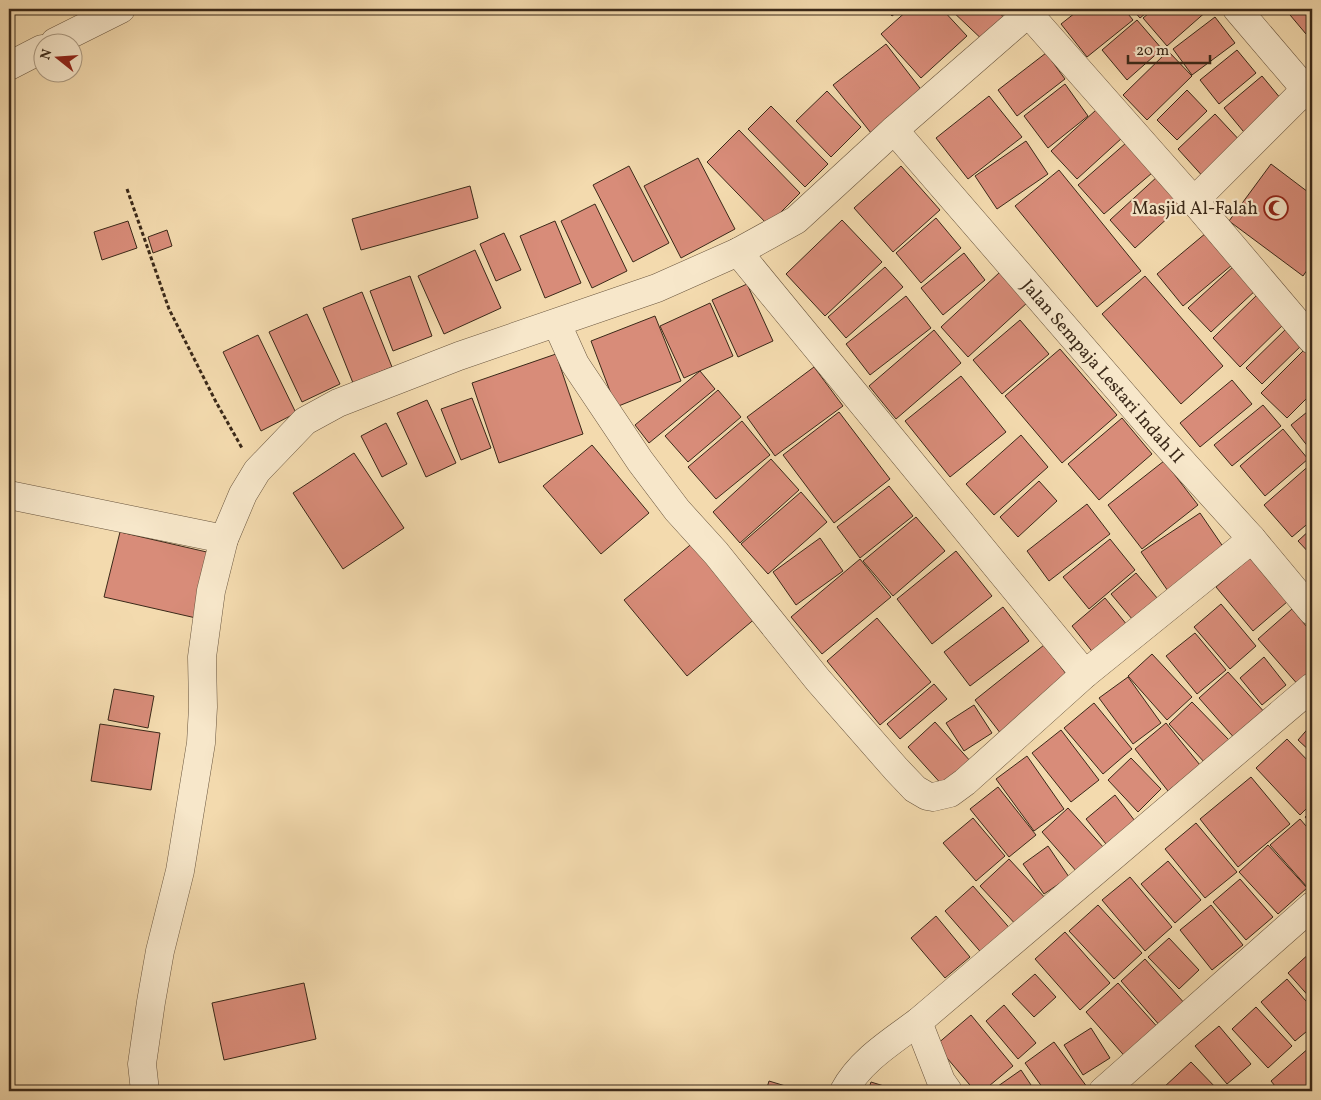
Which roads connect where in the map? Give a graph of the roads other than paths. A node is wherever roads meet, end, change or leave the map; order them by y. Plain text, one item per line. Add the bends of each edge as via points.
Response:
1 (121, 9) edge
2 (1237, 9) edge
3 (1030, 11) edge
4 (75, 32) edge
5 (32, 54) edge
6 (9, 66) edge
7 (1309, 93) edge
8 (894, 130) junction
9 (1194, 201) junction
10 (738, 252) junction
11 (557, 324) junction
12 (1312, 340) edge
13 (9, 495) edge
14 (224, 539) junction
15 (1252, 539) junction
16 (1312, 611) edge
17 (1085, 674) junction
18 (1312, 687) edge
19 (1312, 906) edge
20 (918, 1022) junction
21 (145, 1091) edge
22 (844, 1091) edge
23 (948, 1091) edge
24 (1103, 1091) edge

1 - 4 street
2 - 7 street
3 - 8 street
3 - 9 street
5 - 6 street
7 - 9 street
8 - 10 street via 796,220
8 - 15 street, Jalan Sempaja Lestari Indah II
9 - 12 street
10 - 11 street via 657,288
10 - 17 street
11 - 14 street via 459,356 338,403 305,421 257,471 243,494
11 - 17 street via 575,364 599,402 677,510 818,680 915,789 934,798 950,793
13 - 14 street
14 - 21 street via 211,591 202,658 203,707 198,768 180,871 160,951 142,1064
15 - 16 street, Jalan Sempaja Lestari Indah II
15 - 17 street
18 - 20 street
19 - 24 street
20 - 22 street via 850,1078
20 - 23 street

